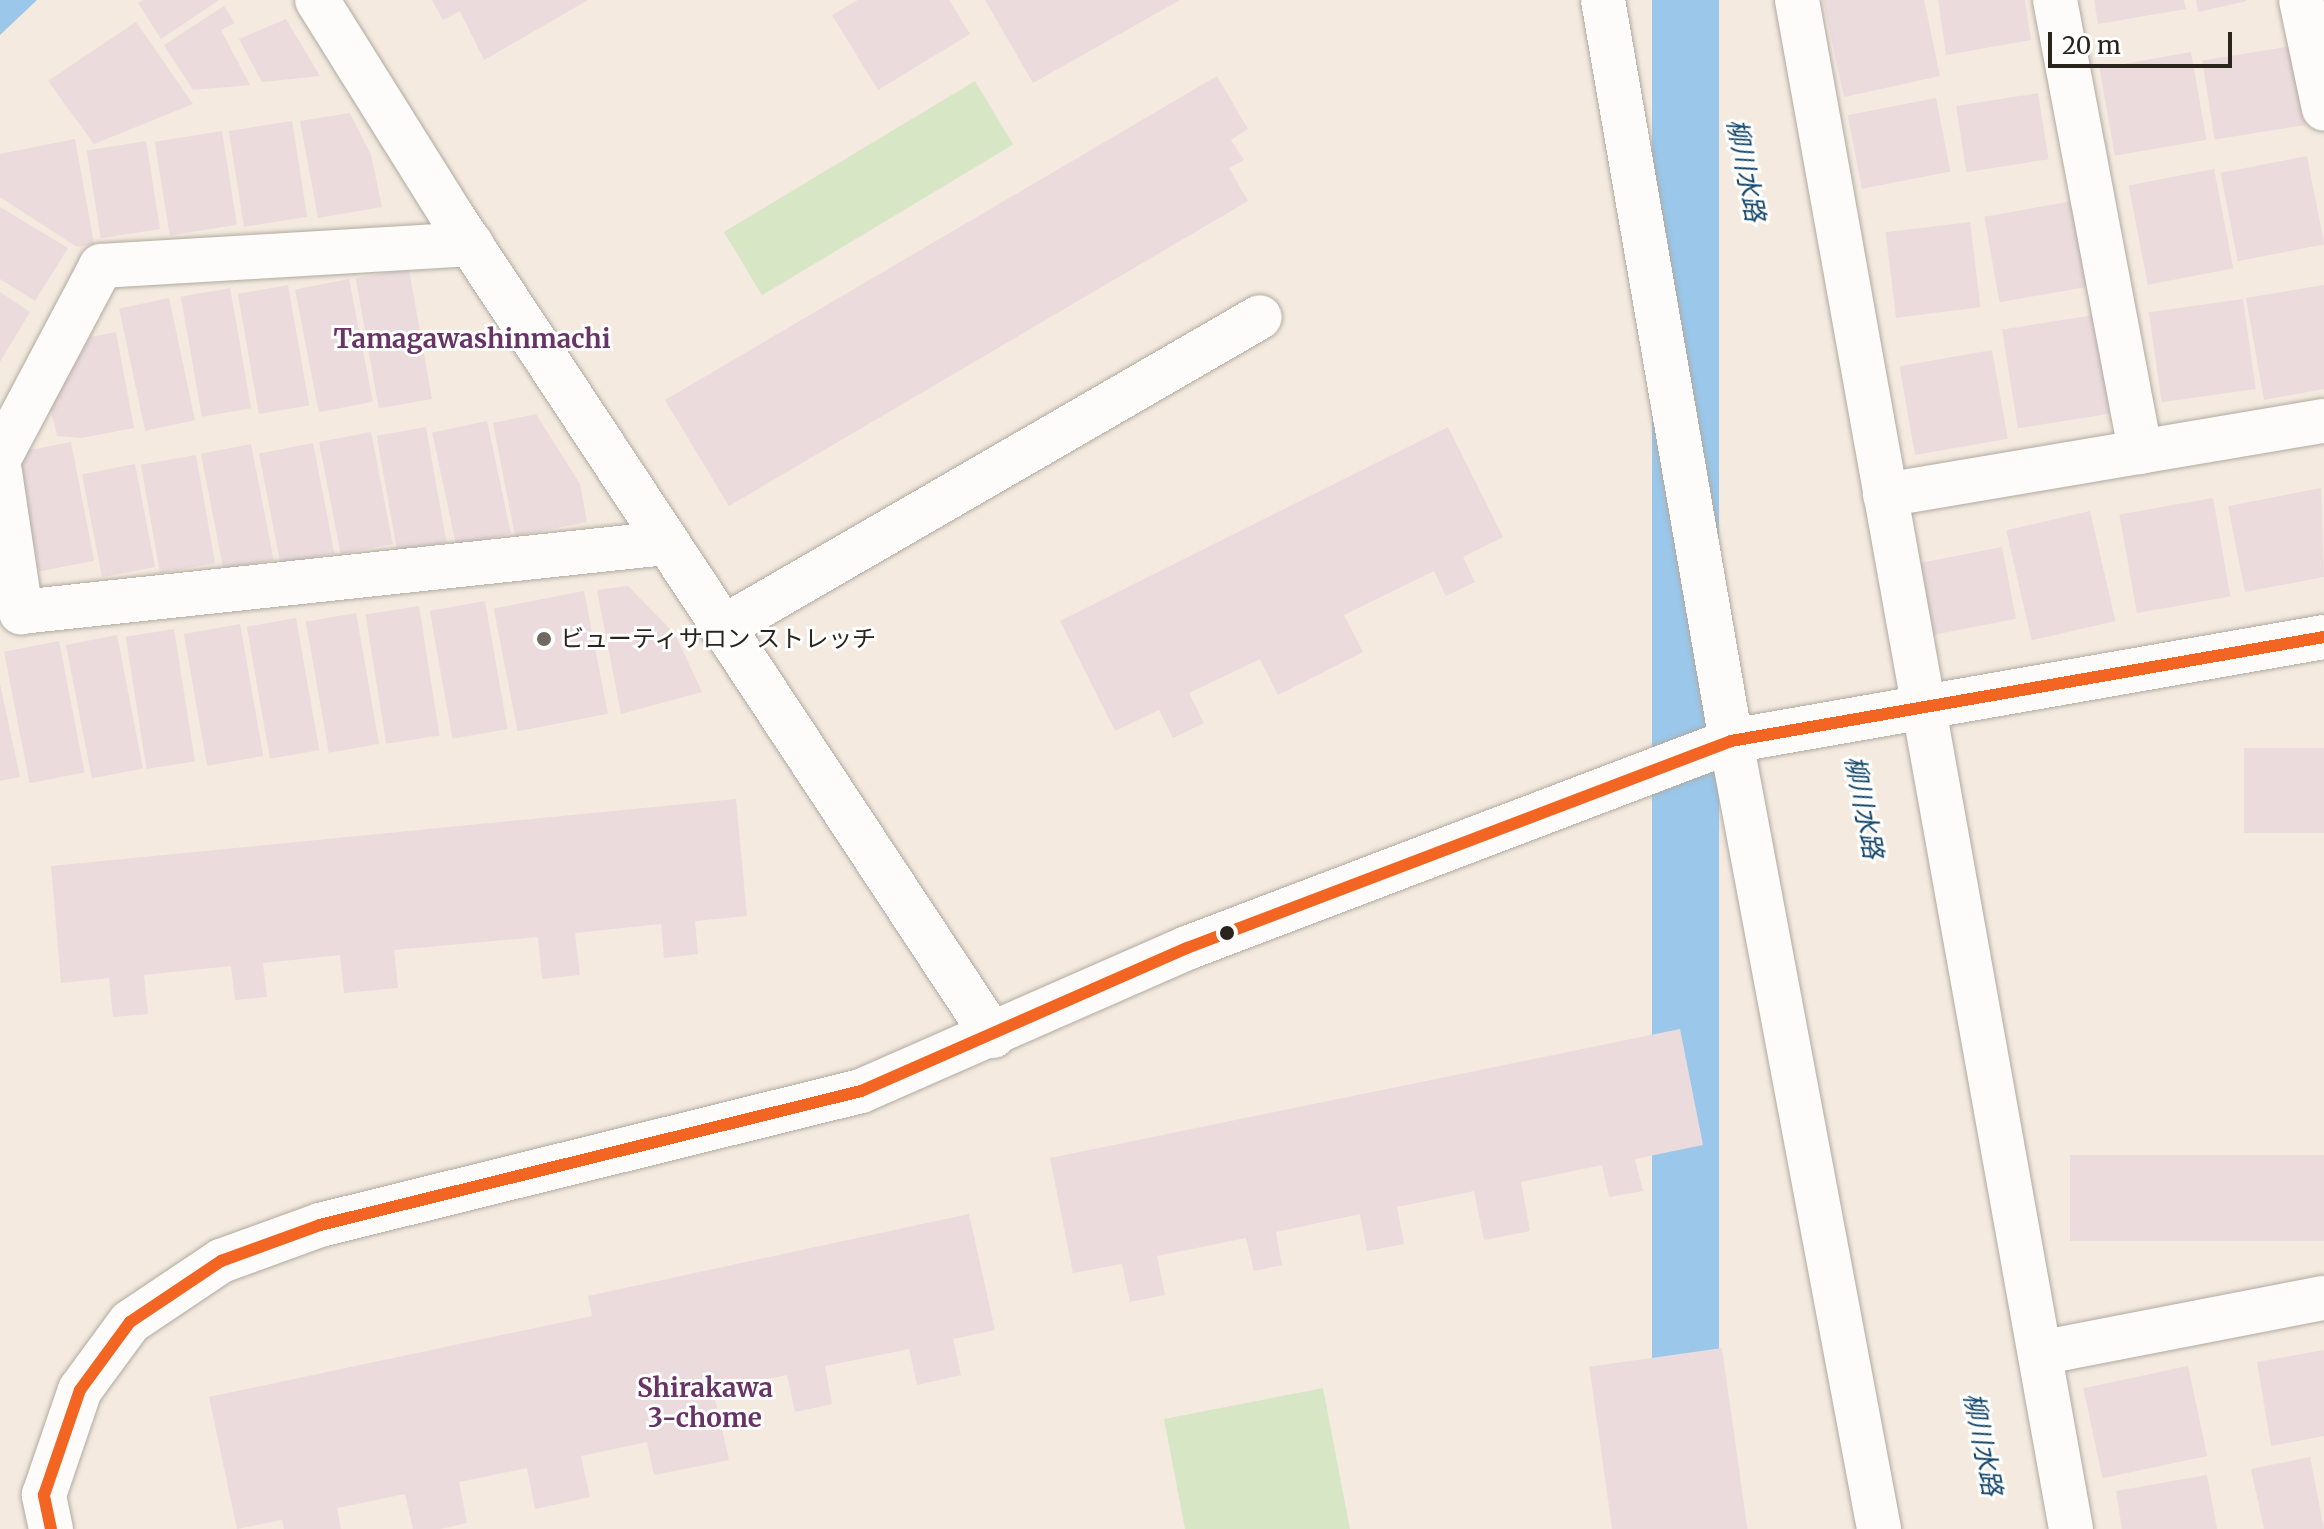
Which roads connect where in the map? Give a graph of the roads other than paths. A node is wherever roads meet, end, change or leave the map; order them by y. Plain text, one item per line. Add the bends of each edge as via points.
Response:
1 (317, 0) edge
2 (1603, 0) edge
3 (1797, 0) edge
4 (2055, 0) edge
5 (2301, 0) edge
6 (2324, 109) edge
7 (471, 244) junction
8 (1260, 317) dead end
9 (2324, 421) edge
10 (2140, 452) junction
11 (0, 457) edge
12 (0, 472) edge
13 (1885, 495) junction
14 (666, 543) junction
15 (10, 614) edge
16 (722, 628) junction
17 (2324, 637) edge
18 (1924, 707) junction
19 (1731, 741) junction
20 (993, 1036) junction
21 (2324, 1298) edge
22 (2040, 1353) junction
23 (51, 1529) edge
24 (1879, 1529) edge
25 (2071, 1529) edge

1 - 7 street
2 - 19 street
3 - 13 street
4 - 10 street
5 - 6 street
7 - 11 street via 101,266
7 - 14 street
8 - 16 street
9 - 10 street
10 - 13 street
12 - 15 street
13 - 18 street
14 - 15 street
14 - 16 street
16 - 20 street
17 - 18 street
18 - 19 street
18 - 22 street
19 - 20 street via 1187,948
19 - 24 street
20 - 23 street via 861,1091 320,1225 221,1261 130,1322 80,1390 44,1495
21 - 22 street
22 - 25 street

